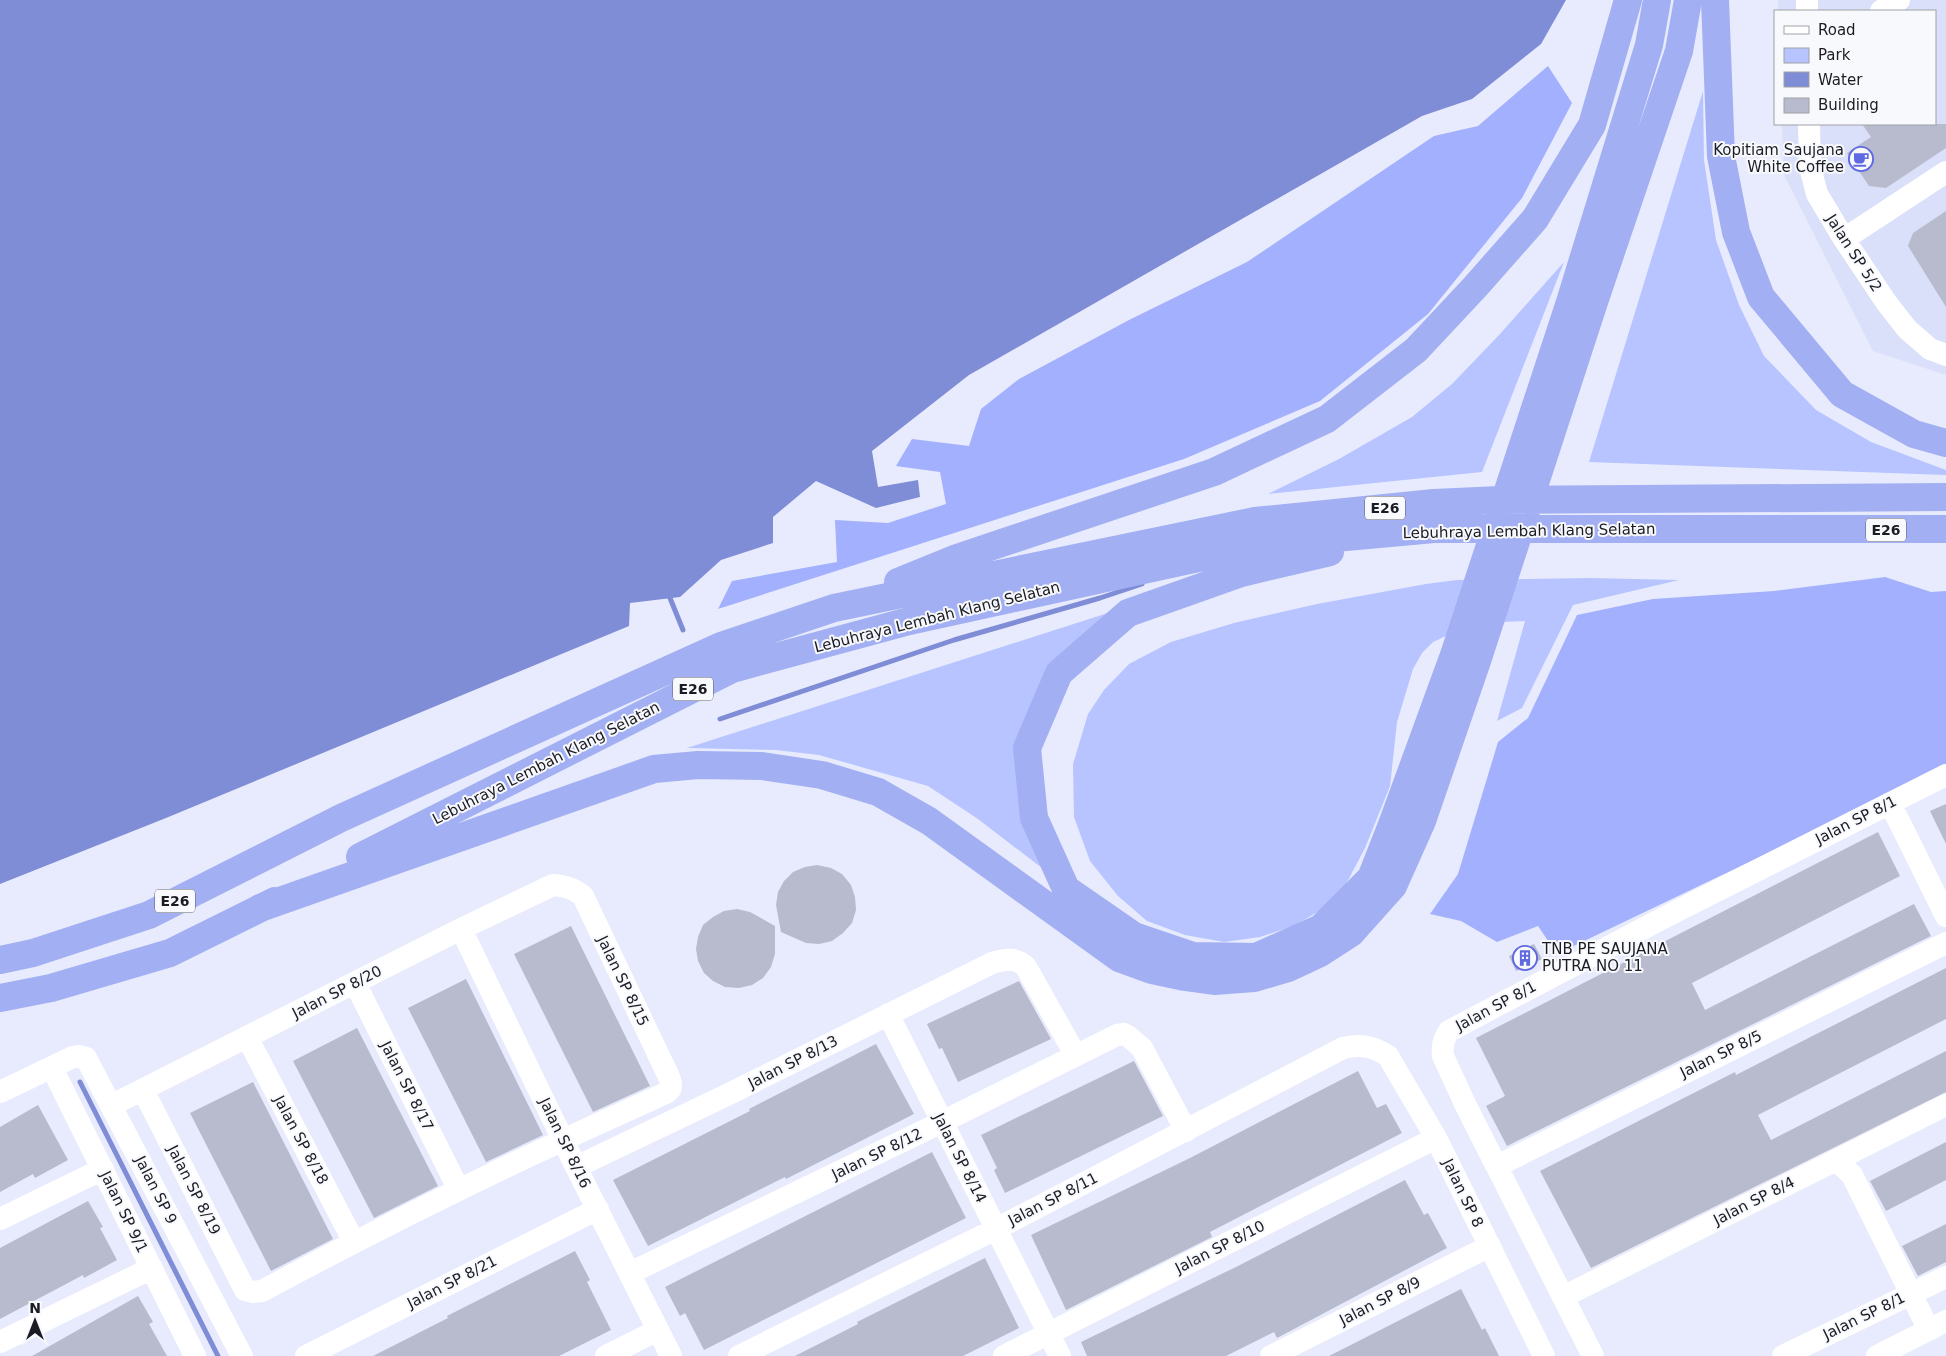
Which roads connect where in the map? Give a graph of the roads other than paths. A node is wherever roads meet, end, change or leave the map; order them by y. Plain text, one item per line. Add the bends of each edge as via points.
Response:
1 (1628, 0) edge
2 (1657, 0) edge
3 (1688, 0) edge
4 (1716, 0) edge
5 (1899, 0) edge
6 (1883, 10) edge
7 (1809, 125) edge
8 (1946, 172) edge
9 (1844, 239) junction
10 (1582, 302) junction
11 (1946, 355) edge
12 (1946, 443) edge
13 (1946, 497) edge
14 (1434, 529) junction
15 (1946, 529) edge
16 (834, 608) junction
17 (1466, 658) junction
18 (1946, 775) edge
19 (1890, 803) junction
20 (565, 886) joint
21 (260, 908) junction
22 (1946, 916) edge
23 (461, 929) junction
24 (1946, 943) edge
25 (0, 960) edge
26 (355, 983) junction
27 (0, 998) edge
28 (888, 1014) junction
29 (247, 1037) junction
30 (1366, 1045) joint
31 (1075, 1054) junction
32 (52, 1068) junction
33 (143, 1090) junction
34 (0, 1092) edge
35 (112, 1105) junction
36 (1946, 1105) edge
37 (942, 1122) junction
38 (1186, 1131) junction
39 (1436, 1138) junction
40 (563, 1139) junction
41 (1836, 1160) junction
42 (1497, 1166) junction
43 (576, 1167) junction
44 (103, 1169) junction
45 (459, 1190) junction
46 (598, 1209) junction
47 (0, 1220) edge
48 (996, 1229) junction
49 (354, 1242) junction
50 (1490, 1246) junction
51 (152, 1268) junction
52 (630, 1273) junction
53 (1946, 1277) edge
54 (1910, 1294) junction
55 (1563, 1297) junction
56 (1937, 1326) edge
57 (658, 1330) junction
58 (1048, 1334) junction
59 (0, 1342) edge
60 (1537, 1354) edge
61 (195, 1356) edge
62 (242, 1356) edge
63 (306, 1356) edge
64 (606, 1356) edge
65 (671, 1356) edge
66 (739, 1356) edge
67 (1004, 1356) edge
68 (1060, 1356) edge
69 (1271, 1356) edge
70 (1593, 1356) edge
71 (1783, 1356) edge
72 (1877, 1356) edge

1 - 16 highway via 1592,125 1535,218 1416,350 1327,419 1214,472 957,558
2 - 10 highway via 1649,45
3 - 10 highway via 1679,51
4 - 12 highway via 1721,156 1736,232 1762,297 1842,394 1914,434
5 - 6 street
7 - 9 street, Jalan SP 5/2 via 1810,167 1818,194
8 - 9 street
9 - 11 street, Jalan SP 5/2 via 1907,329 1930,350
10 - 17 highway
13 - 16 highway, Lebuhraya Lembah Klang Selatan / E26 via 1602,498 1434,503 1255,521
14 - 15 highway, Lebuhraya Lembah Klang Selatan / E26
14 - 17 highway via 1241,573 1128,613 1059,673 1027,748 1034,818 1066,889 1134,936 1193,956 1256,957 1321,928 1371,878
14 - 21 highway, Lebuhraya Lembah Klang Selatan / E26 via 1258,545 910,621 732,669
16 - 25 highway, Lebuhraya Lembah Klang Selatan / E26 via 721,646 341,818 149,915 33,953
17 - 21 highway via 1422,821 1393,886 1344,938 1288,968 1254,978 1214,981 1185,977 1152,970 1120,958 929,821 878,792 822,775 762,766 698,765 654,769
18 - 19 street, Jalan SP 8/1
19 - 22 street
19 - 42 street, Jalan SP 8/1 via 1449,1031 1443,1043 1443,1056
20 - 23 street, Jalan SP 8/20 via 553,885
20 - 40 street, Jalan SP 8/15 via 583,896 669,1077 671,1089
21 - 27 highway, Lebuhraya Lembah Klang Selatan / E26 via 170,952 52,988
23 - 26 street, Jalan SP 8/20
23 - 40 street, Jalan SP 8/16
24 - 42 street, Jalan SP 8/5
26 - 29 street, Jalan SP 8/20
26 - 45 street, Jalan SP 8/17
28 - 31 street, Jalan SP 8/13 via 992,963 1011,959 1026,967
28 - 37 street, Jalan SP 8/14
28 - 43 street, Jalan SP 8/13
29 - 33 street, Jalan SP 8/20
29 - 49 street, Jalan SP 8/18
30 - 38 street, Jalan SP 8/11 via 1343,1048
30 - 39 street, Jalan SP 8 via 1388,1056
31 - 37 street, Jalan SP 8/12
31 - 38 street, Jalan SP 8/12 via 1110,1037 1124,1034 1142,1048
32 - 34 street
32 - 35 street, Jalan SP 9 via 72,1057 86,1058
32 - 44 street, Jalan SP 9/1
33 - 35 street, Jalan SP 8/20
33 - 49 street, Jalan SP 8/19 via 245,1290 262,1291
35 - 62 street, Jalan SP 9
36 - 41 street, Jalan SP 8/4
37 - 48 street, Jalan SP 8/14
37 - 52 street, Jalan SP 8/12
38 - 48 street, Jalan SP 8/11
39 - 50 street, Jalan SP 8
39 - 58 street, Jalan SP 8/10
40 - 43 street, Jalan SP 8/16
40 - 45 street
41 - 54 street via 1852,1176
41 - 55 street, Jalan SP 8/4
42 - 55 street, Jalan SP 8/1
43 - 46 street, Jalan SP 8/16
44 - 47 street
44 - 51 street, Jalan SP 9/1
45 - 49 street
46 - 52 street, Jalan SP 8/16
46 - 63 street, Jalan SP 8/21
48 - 58 street, Jalan SP 8/14
48 - 66 street, Jalan SP 8/11
50 - 60 street, Jalan SP 8
50 - 69 street, Jalan SP 8/9
51 - 59 street
51 - 61 street, Jalan SP 9/1
52 - 57 street, Jalan SP 8/16
53 - 54 street, Jalan SP 8/1
54 - 56 street
54 - 71 street, Jalan SP 8/1
55 - 70 street, Jalan SP 8/1
56 - 72 street
57 - 64 street
57 - 65 street, Jalan SP 8/16
58 - 67 street, Jalan SP 8/10
58 - 68 street, Jalan SP 8/14

